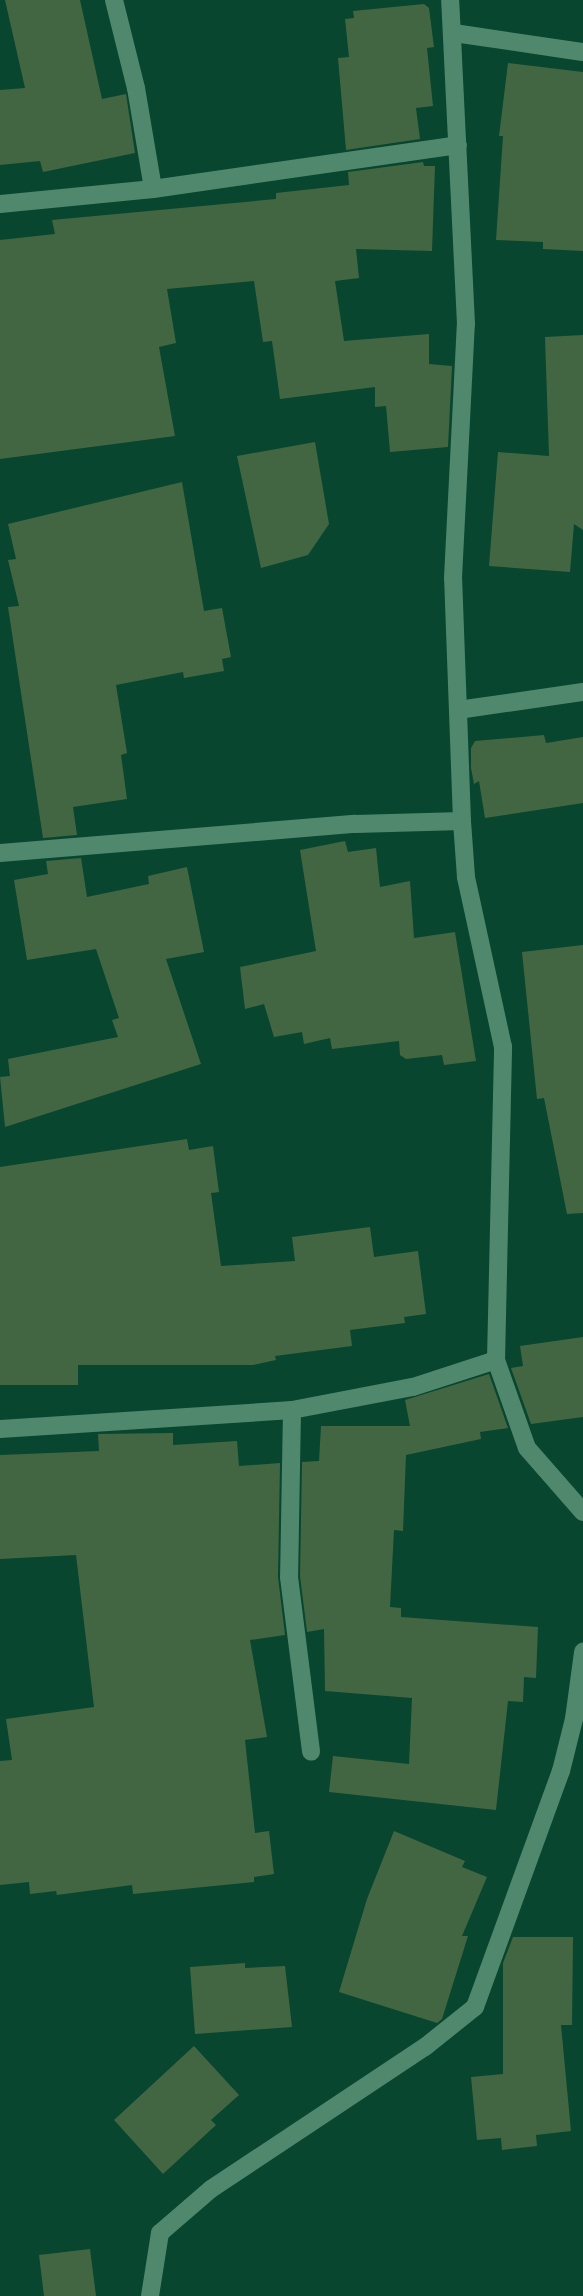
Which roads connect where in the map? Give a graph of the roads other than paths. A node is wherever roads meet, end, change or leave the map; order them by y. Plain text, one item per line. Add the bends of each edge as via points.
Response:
1 (114, 0) edge
2 (450, 0) edge
3 (454, 33) junction
4 (583, 52) edge
5 (458, 145) junction
6 (153, 189) junction
7 (0, 204) edge
8 (583, 692) edge
9 (458, 710) junction
10 (461, 821) junction
11 (0, 853) edge
12 (496, 1360) junction
13 (292, 1410) junction
14 (0, 1429) edge
15 (583, 1512) edge
16 (583, 1652) edge
17 (579, 1720) edge
18 (311, 1752) dead end
19 (149, 2296) edge

1 - 6 street via 136,88
2 - 3 street
3 - 4 street
3 - 5 street
5 - 6 street
5 - 9 street via 466,324 453,578
6 - 7 street
8 - 9 street
9 - 10 street
10 - 11 street via 355,824
10 - 12 street via 466,877 503,1047
12 - 13 street via 413,1387
12 - 15 street via 527,1448
13 - 14 street
13 - 18 street via 289,1577
16 - 17 street
17 - 19 street via 475,2007 425,2047 211,2189 160,2233

